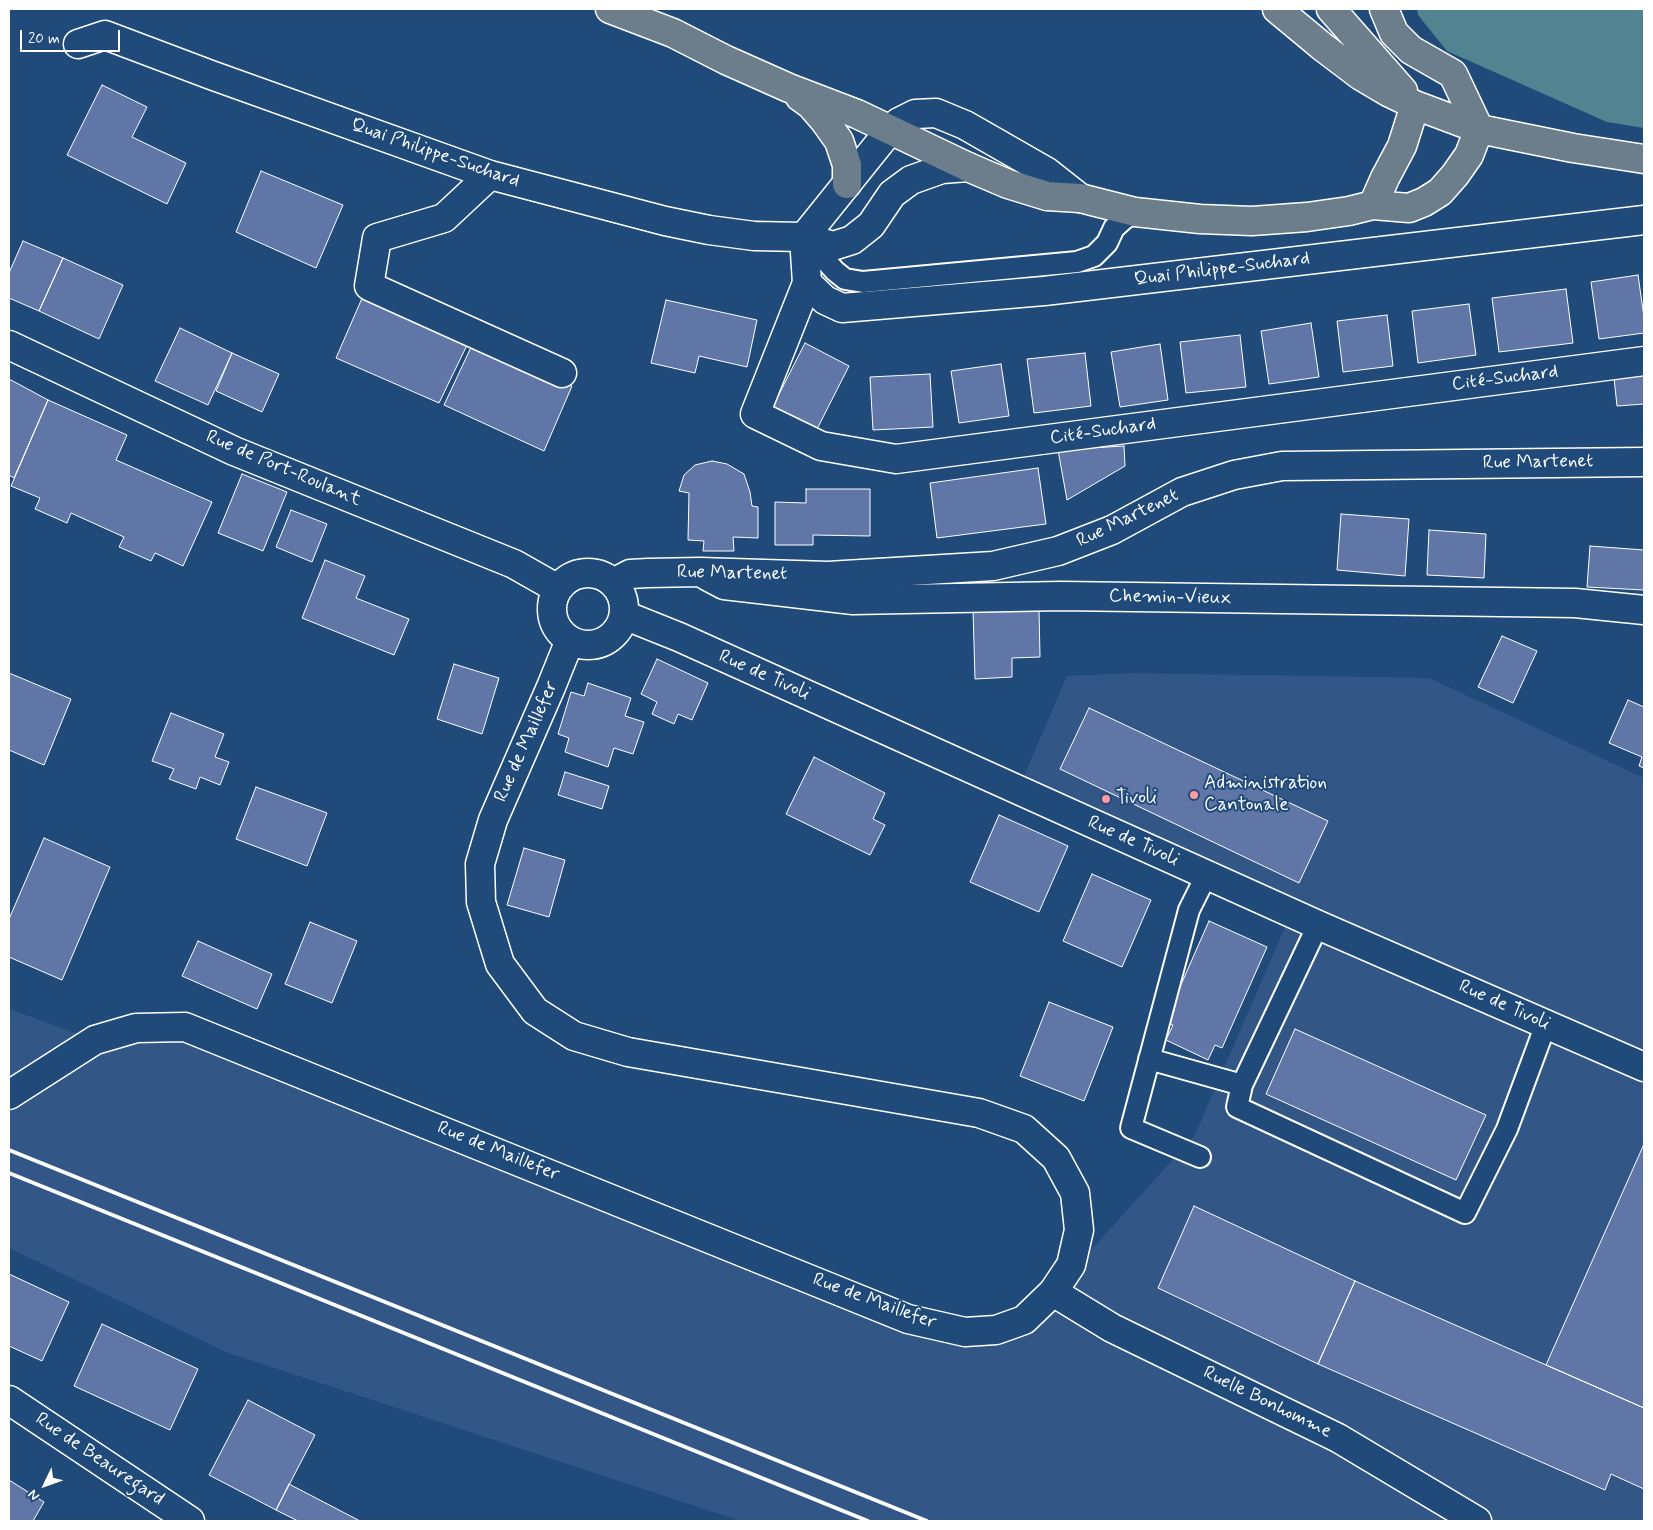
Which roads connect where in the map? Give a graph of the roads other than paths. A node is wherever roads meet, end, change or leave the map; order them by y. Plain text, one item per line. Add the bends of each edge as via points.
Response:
1 (610, 9) edge
2 (1277, 9) edge
3 (1331, 9) edge
4 (1384, 9) edge
5 (78, 44) dead end
6 (788, 88) junction
7 (1415, 106) junction
8 (1479, 129) junction
9 (890, 130) junction
10 (1644, 159) edge
11 (968, 167) junction
12 (490, 175) junction
13 (847, 184) junction
14 (1080, 198) junction
15 (1373, 205) junction
16 (1135, 212) junction
17 (1644, 220) edge
18 (804, 237) junction
19 (807, 283) junction
20 (9, 345) edge
21 (1644, 361) edge
22 (562, 373) dead end
23 (1644, 462) edge
24 (700, 572) junction
25 (613, 583) junction
26 (558, 589) junction
27 (1644, 610) edge
28 (624, 615) junction
29 (570, 640) junction
30 (1207, 874) junction
31 (1318, 924) junction
32 (1546, 1024) junction
33 (1149, 1059) junction
34 (1644, 1067) edge
35 (1242, 1085) junction
36 (9, 1095) edge
37 (1200, 1157) dead end
38 (1052, 1292) junction
39 (9, 1400) edge
40 (190, 1521) edge
41 (1478, 1521) edge

1 - 6 main road via 673,33
2 - 7 main road via 1361,76
3 - 7 main road
4 - 8 main road via 1394,32 1411,50 1453,74
5 - 12 street, Quai Philippe-Suchard via 105,35
6 - 9 main road
6 - 13 main road via 811,105 839,141 847,165
7 - 8 main road
7 - 15 main road via 1402,146
8 - 10 main road
8 - 15 main road via 1469,155 1440,192 1408,208
9 - 11 main road
9 - 13 street
9 - 14 street via 915,114 936,113 965,125 1047,172
11 - 14 main road via 1047,196
11 - 18 street, Quai Philippe-Suchard via 942,169 911,180 892,194 871,225 852,240 833,246
12 - 18 street, Quai Philippe-Suchard via 709,230 754,236
12 - 22 street via 444,218 377,238 368,286
13 - 18 street
14 - 16 main road
15 - 16 main road via 1307,217 1252,221
16 - 18 lane via 1114,228 1107,243 1094,256 1077,262 863,282 845,279
17 - 19 street, Quai Philippe-Suchard via 1044,291 842,308 825,300
18 - 19 street, Cité-Suchard
19 - 21 street, Cité-Suchard via 755,414 821,446 896,459
20 - 26 street, Rue de Port-Roulant via 234,451 514,564
23 - 24 street, Rue Martenet via 1282,466 1234,475 1182,492 1112,530 1058,551 993,566 828,576
24 - 25 street, Rue Martenet via 630,574
24 - 27 street, Chemin-Vieux via 724,585 853,600 1061,596 1575,604
25 - 26 street via 590,572 577,574
25 - 28 street via 624,603
26 - 29 street via 552,608 553,617 556,626
28 - 29 street via 613,635 603,641 592,644
28 - 30 street, Rue de Tivoli
29 - 38 street, Rue de Maillefer via 493,820 480,864 481,902 500,964 535,1011 574,1036 628,1052 979,1113 1024,1129 1056,1158 1075,1193 1079,1230 1071,1265
30 - 31 street, Rue de Tivoli
30 - 33 lane via 1189,910
31 - 32 street, Rue de Tivoli
31 - 35 lane
32 - 34 street, Rue de Tivoli
32 - 35 lane via 1507,1129 1465,1212 1236,1107
33 - 35 lane
33 - 37 lane via 1131,1128
36 - 38 street, Rue de Maillefer via 95,1040 136,1028 185,1027 908,1319 965,1332 996,1330 1024,1320
38 - 41 street, Ruelle Bonhomme via 1112,1328 1338,1438
39 - 40 street, Rue de Beauregard

